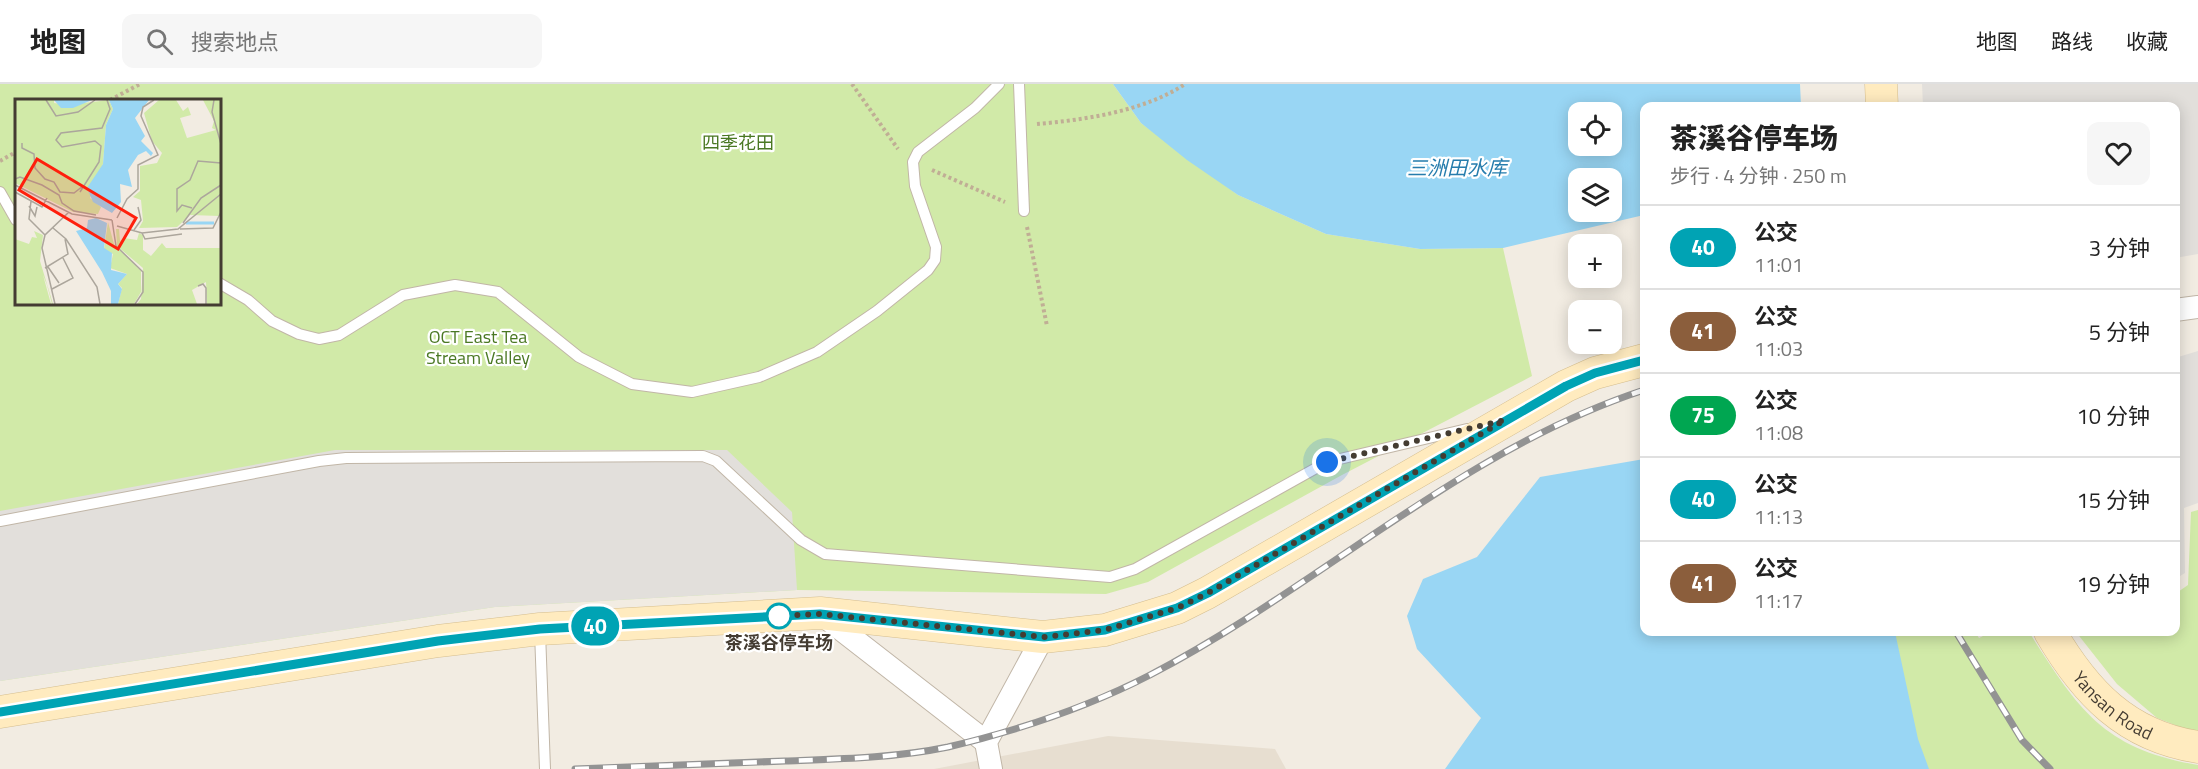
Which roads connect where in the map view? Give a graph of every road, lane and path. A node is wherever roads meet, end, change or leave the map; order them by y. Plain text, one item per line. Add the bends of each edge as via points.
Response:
1 (140, 84) edge
2 (999, 84) edge
3 (1019, 84) edge
4 (1185, 84) edge
5 (1881, 84) edge
6 (112, 99) edge
7 (1882, 102) edge
8 (1021, 125) junction
9 (15, 153) edge
10 (0, 161) edge
11 (0, 192) edge
12 (1024, 211) joint
13 (15, 218) edge
14 (220, 284) edge
15 (2198, 306) edge
16 (2180, 309) edge
17 (1047, 326) dead end
18 (1640, 361) edge
19 (1505, 420) junction
20 (0, 521) edge
21 (820, 614) junction
22 (540, 629) junction
23 (2053, 636) edge
24 (1044, 637) junction
25 (0, 712) edge
26 (986, 742) junction
27 (2198, 747) edge
28 (545, 769) edge
29 (991, 769) edge

1 - 6 path
2 - 14 lane via 918,152 913,162 915,186 936,247 928,270 817,352 759,377 692,392 632,384 579,357 498,292 455,285 404,295 339,335 319,339 272,321 248,300
3 - 8 lane
4 - 8 path via 1167,96 1079,120
5 - 7 main road
8 - 12 lane
9 - 10 path
11 - 13 lane
12 - 17 path
15 - 16 street
18 - 19 main road via 1595,373
19 - 20 lane via 1327,462 1135,569 1110,577 825,554 801,540 716,461 703,456 346,458
19 - 24 main road via 1177,608 1105,630
21 - 22 main road
21 - 24 main road
21 - 26 street
22 - 25 main road via 438,641
22 - 28 lane
23 - 27 main road, Yansan Road via 2075,670 2115,713 2142,731
24 - 26 street
26 - 29 street

